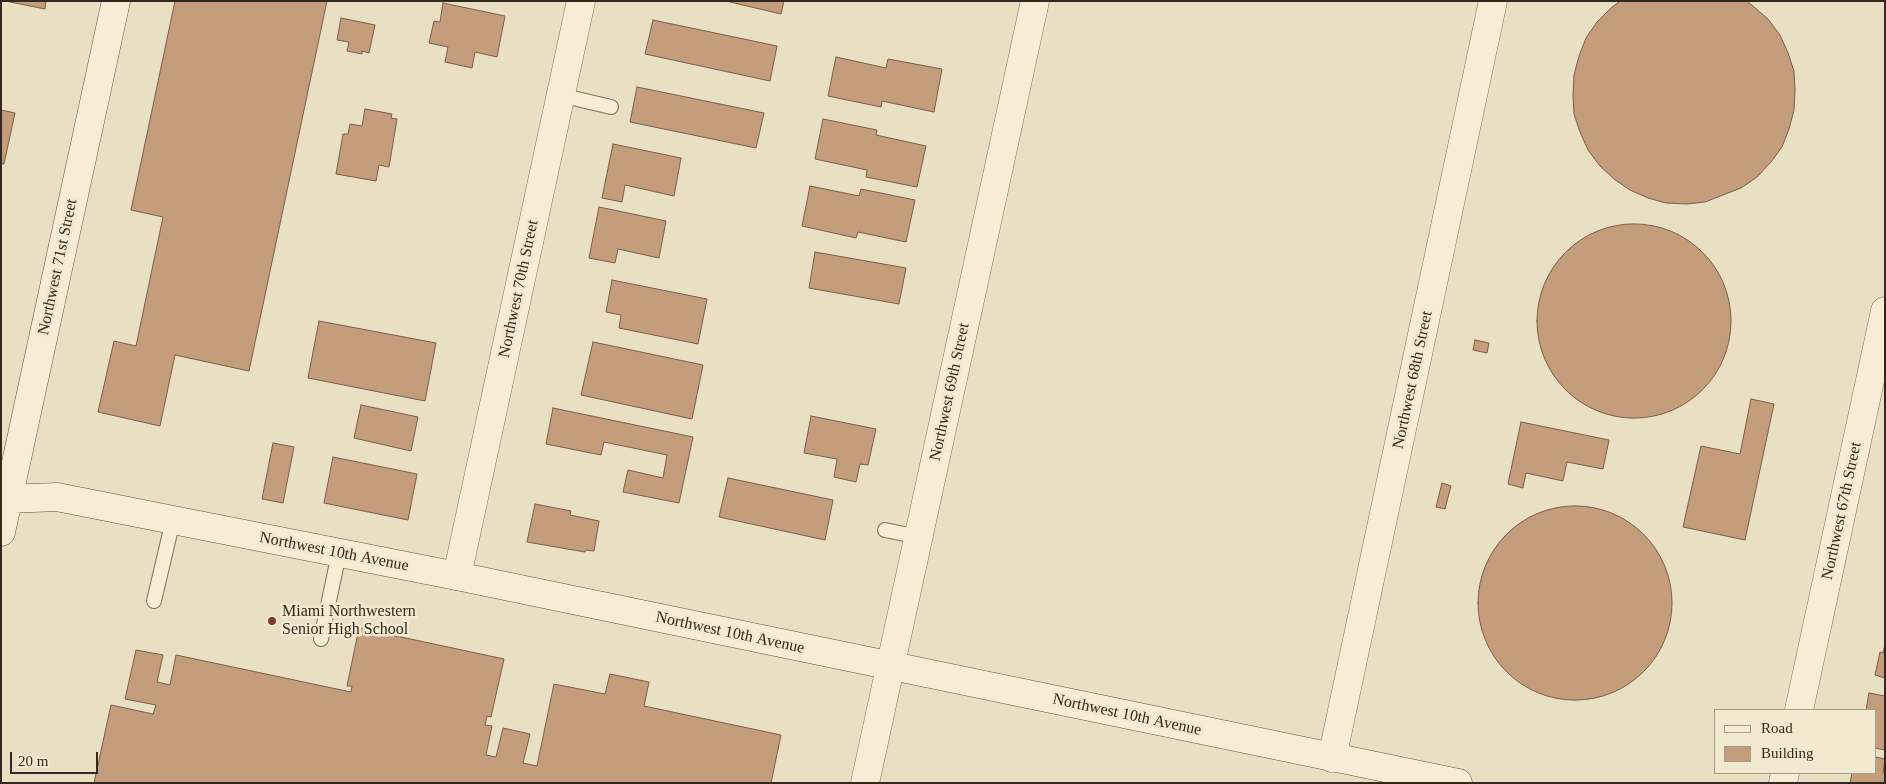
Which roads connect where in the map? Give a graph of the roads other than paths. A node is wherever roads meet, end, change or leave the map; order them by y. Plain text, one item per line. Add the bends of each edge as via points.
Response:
1 (116, 1) edge
2 (580, 1) edge
3 (1035, 1) edge
4 (1493, 1) edge
5 (560, 95) junction
6 (611, 107) dead end
7 (1885, 311) edge
8 (5, 500) edge
9 (174, 520) junction
10 (885, 530) dead end
11 (1, 532) edge
12 (918, 537) junction
13 (339, 553) junction
14 (457, 576) junction
15 (154, 601) dead end
16 (321, 639) dead end
17 (891, 666) junction
18 (1799, 709) edge
19 (1332, 758) junction
20 (1383, 776) edge
21 (865, 783) edge
22 (1458, 783) edge

1 - 8 street, Northwest 71st Street
2 - 5 street, Northwest 70th Street
3 - 12 street, Northwest 69th Street
4 - 19 street, Northwest 68th Street
5 - 6 lane
5 - 14 street, Northwest 70th Street
7 - 18 street, Northwest 67th Street
8 - 9 street, Northwest 10th Avenue via 57,497
8 - 11 street, Northwest 71st Street
9 - 13 street, Northwest 10th Avenue
9 - 15 lane
10 - 12 lane
12 - 17 street, Northwest 69th Street
13 - 14 street, Northwest 10th Avenue
13 - 16 lane
14 - 17 street, Northwest 10th Avenue
17 - 19 street, Northwest 10th Avenue
17 - 21 street, Northwest 69th Street
19 - 20 street, Northwest 10th Avenue
20 - 22 street, Northwest 10th Avenue

